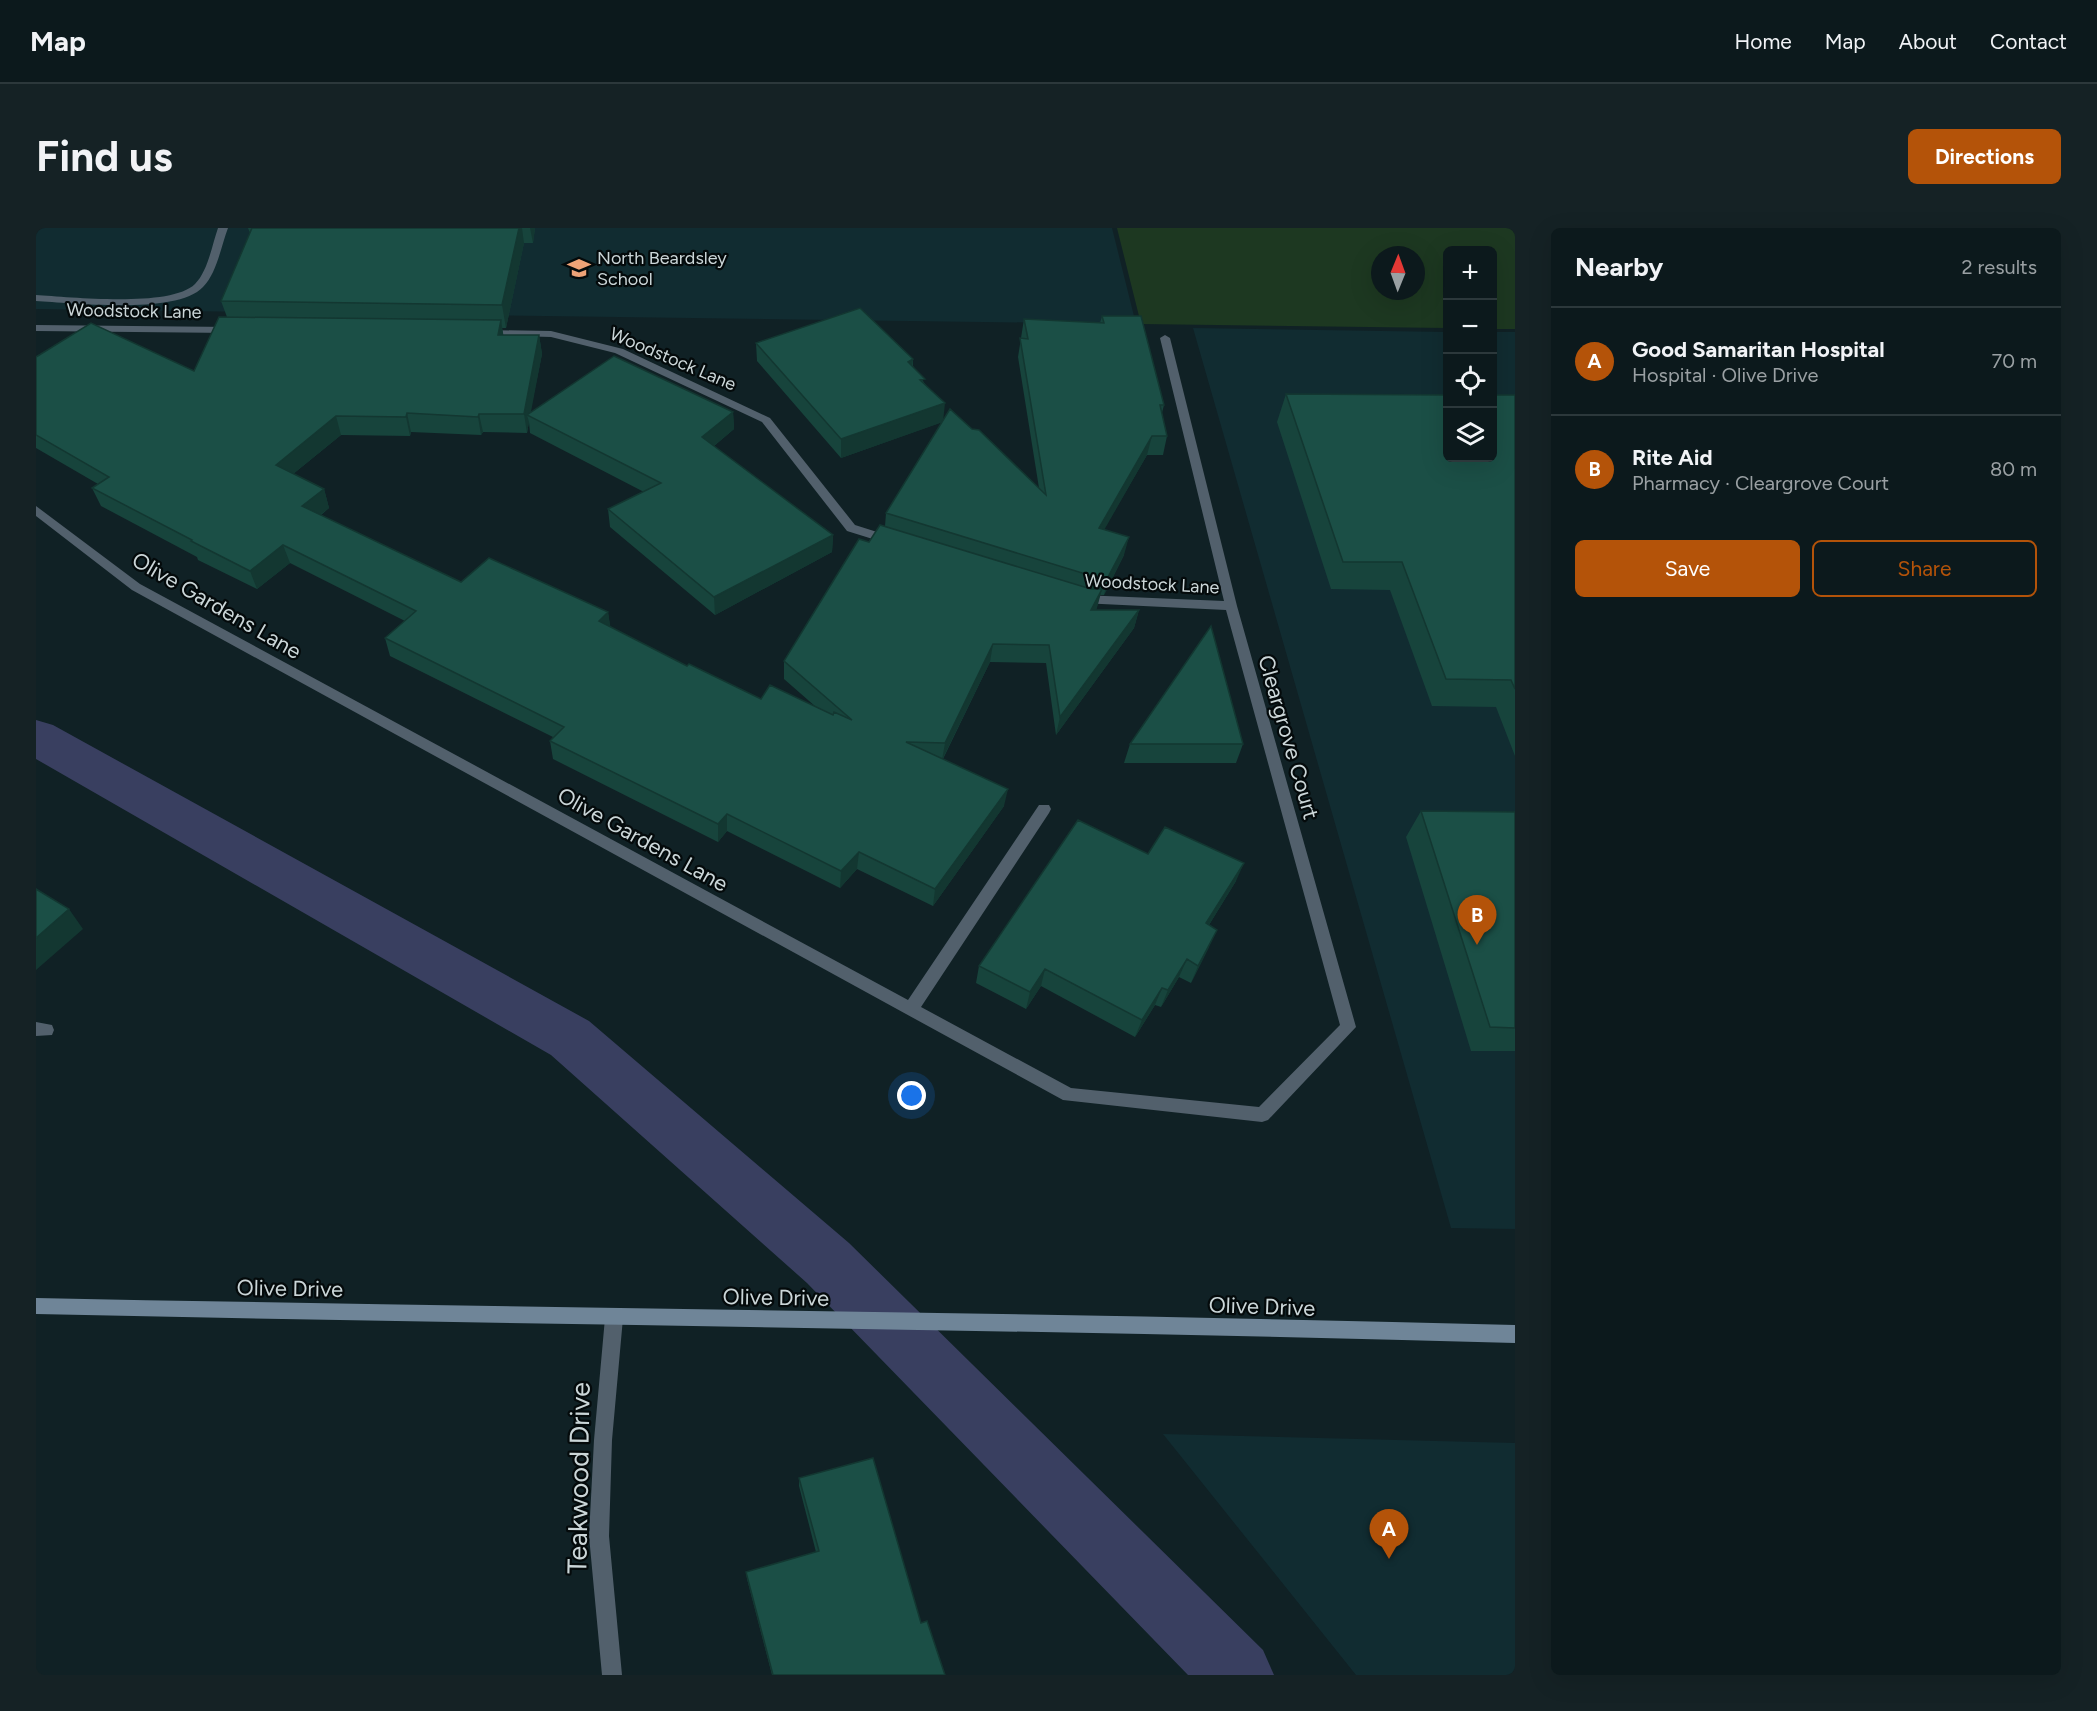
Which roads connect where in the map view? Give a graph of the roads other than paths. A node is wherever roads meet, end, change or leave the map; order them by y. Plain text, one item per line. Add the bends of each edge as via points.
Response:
1 (223, 228) edge
2 (36, 298) edge
3 (36, 328) edge
4 (240, 330) edge
5 (467, 333) edge
6 (1165, 338) dead end
7 (36, 510) edge
8 (907, 546) edge
9 (1065, 594) edge
10 (1230, 606) junction
11 (1044, 809) dead end
12 (911, 1009) junction
13 (1262, 1115) joint
14 (36, 1306) edge
15 (614, 1318) junction
16 (1515, 1334) edge
17 (612, 1675) edge

1 - 2 street via 200,286 185,297 126,302
3 - 4 street, Woodstock Lane
5 - 8 street, Woodstock Lane via 551,334 619,351 766,420 851,528
6 - 10 street, Cleargrove Court
7 - 12 street, Olive Gardens Lane via 136,587
9 - 10 street, Woodstock Lane via 1087,601
10 - 13 street, Cleargrove Court via 1348,1027
11 - 12 street
12 - 13 street, Olive Gardens Lane via 1069,1095
14 - 15 main road, Olive Drive
15 - 16 main road, Olive Drive via 1114,1323
15 - 17 street, Teakwood Drive via 599,1536

